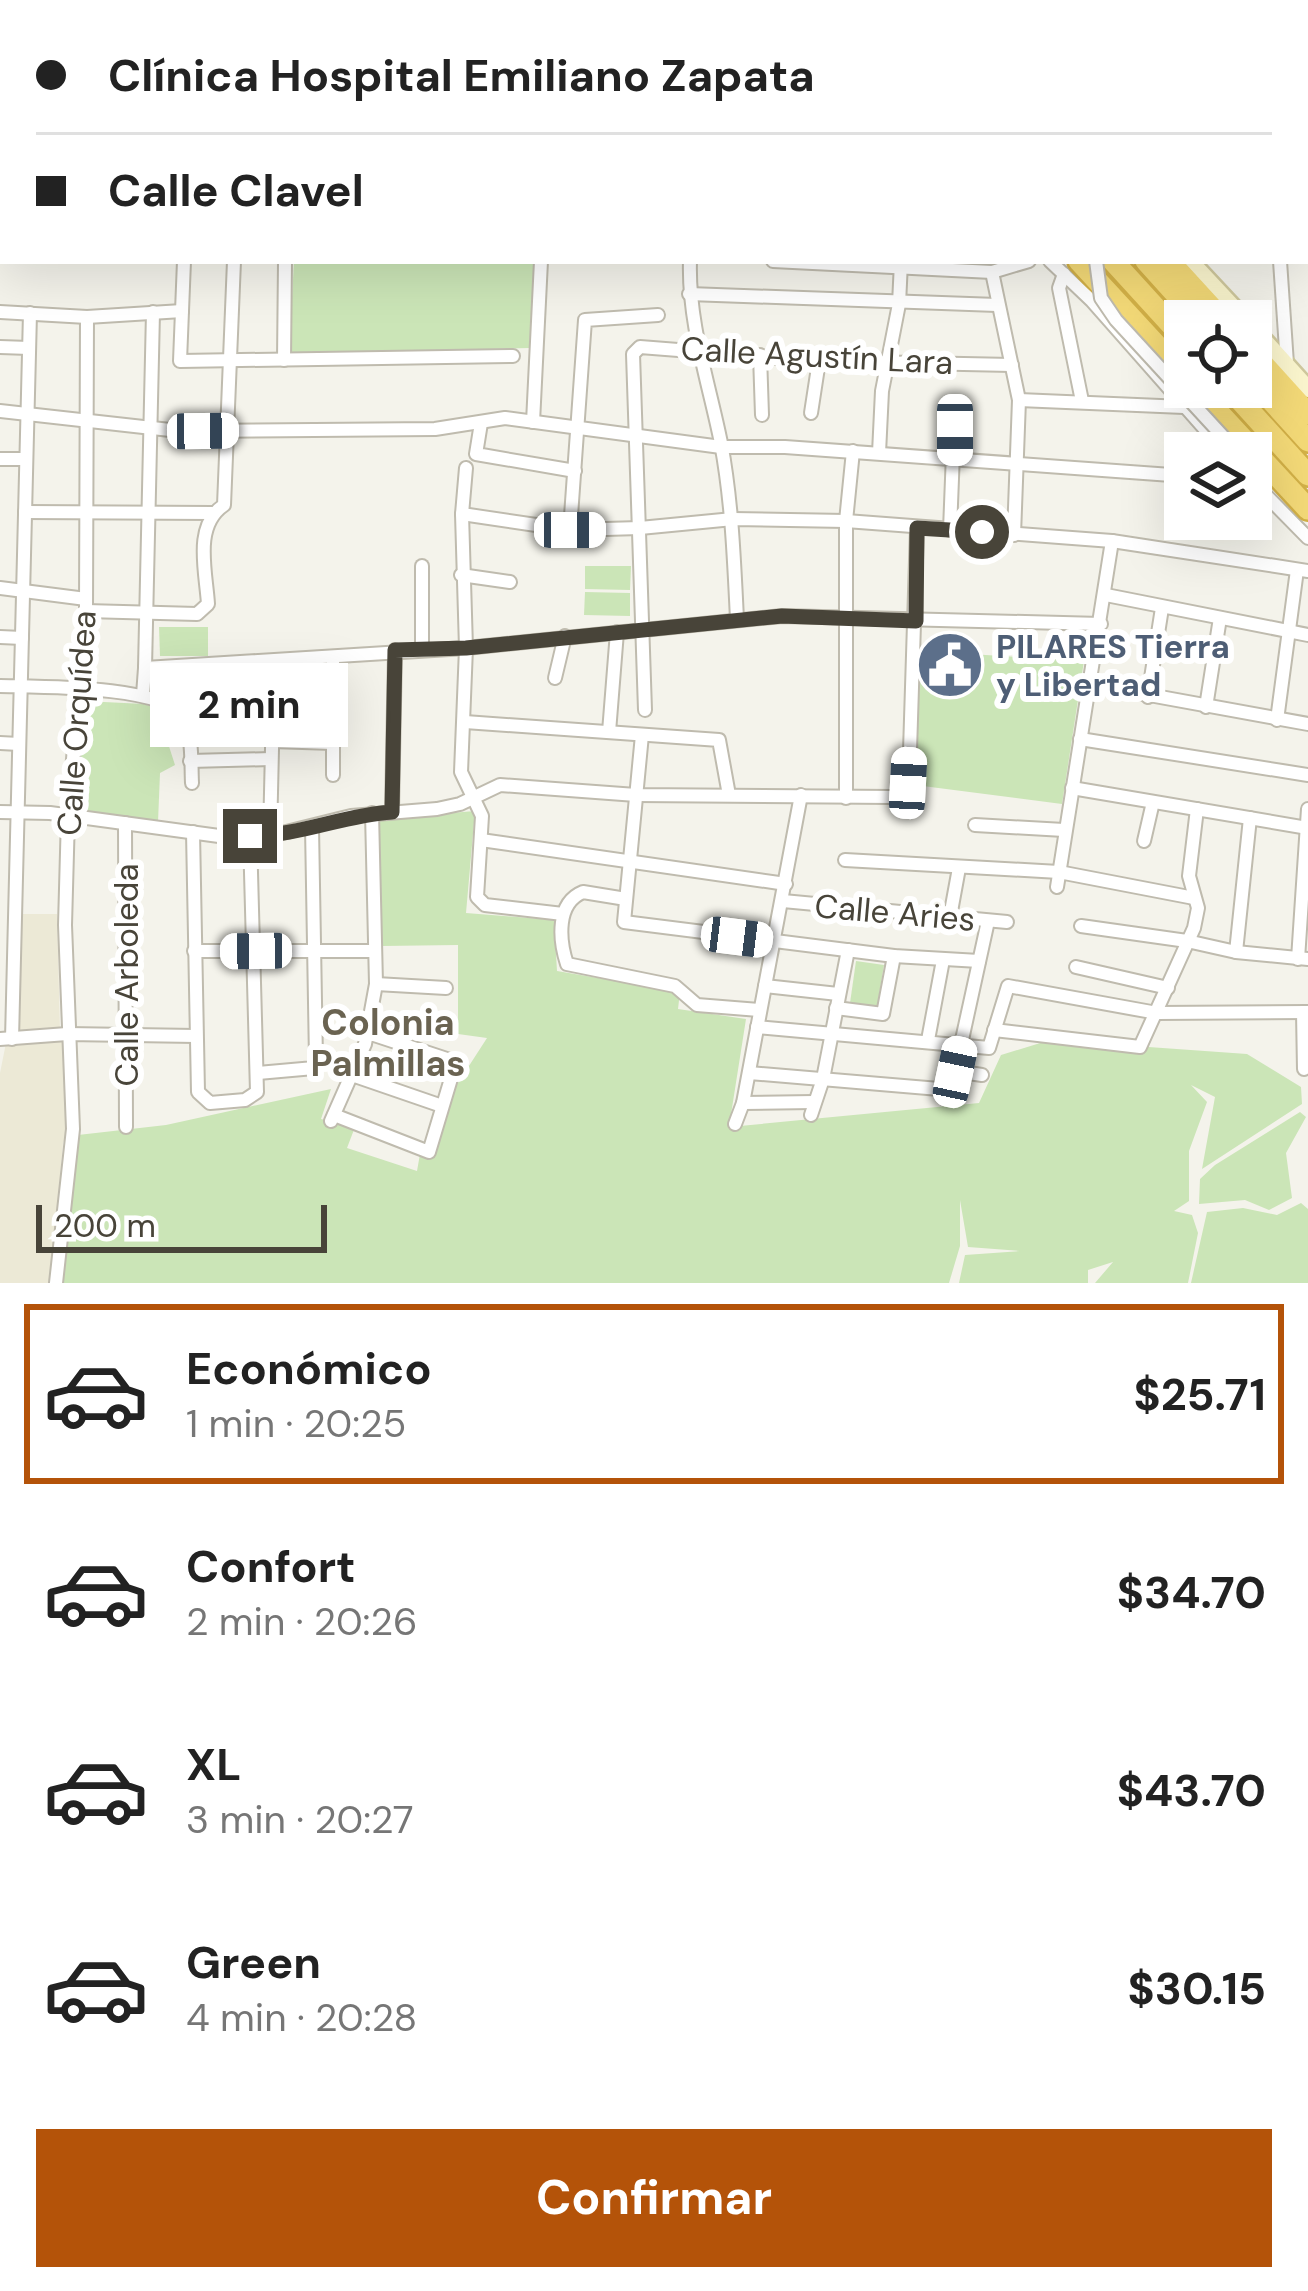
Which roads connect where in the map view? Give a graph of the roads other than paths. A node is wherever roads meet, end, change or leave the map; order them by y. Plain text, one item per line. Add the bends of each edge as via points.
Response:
1 (184, 264) edge
2 (234, 264) edge
3 (285, 264) edge
4 (541, 264) edge
5 (690, 264) edge
6 (901, 264) edge
7 (911, 264) edge
8 (1019, 264) edge
9 (1096, 264) edge
10 (1115, 264) edge
11 (1149, 264) edge
12 (1172, 264) edge
13 (1193, 264) edge
14 (1280, 264) edge
15 (1072, 267) edge
16 (992, 272) junction
17 (688, 293) junction
18 (1181, 300) edge
19 (1204, 300) edge
20 (1227, 300) edge
21 (899, 304) junction
22 (997, 305) junction
23 (0, 311) edge
24 (182, 311) junction
25 (153, 312) junction
26 (30, 313) junction
27 (658, 316) dead end
28 (87, 317) junction
29 (1164, 317) edge
30 (0, 347) edge
31 (29, 348) junction
32 (1272, 348) edge
33 (701, 349) junction
34 (760, 355) junction
35 (513, 356) dead end
36 (1164, 356) edge
37 (284, 360) junction
38 (819, 361) junction
39 (230, 362) junction
40 (885, 362) junction
41 (1012, 364) junction
42 (1287, 364) junction
43 (1164, 368) edge
44 (1272, 374) edge
45 (1307, 388) edge
46 (1164, 398) edge
47 (1019, 400) junction
48 (1082, 401) junction
49 (1272, 401) edge
50 (955, 402) dead end
51 (1198, 408) edge
52 (1202, 408) edge
53 (1247, 408) edge
54 (0, 411) edge
55 (811, 413) dead end
56 (1308, 414) edge
57 (27, 415) junction
58 (762, 416) dead end
59 (86, 421) junction
60 (533, 422) junction
61 (481, 423) junction
62 (149, 428) junction
63 (227, 430) junction
64 (580, 430) junction
65 (1214, 432) edge
66 (1216, 432) edge
67 (635, 434) junction
68 (1308, 441) edge
69 (721, 447) junction
70 (853, 451) junction
71 (879, 453) junction
72 (955, 458) junction
73 (0, 459) edge
74 (26, 459) junction
75 (1017, 462) junction
76 (466, 468) dead end
77 (575, 471) junction
78 (1164, 474) edge
79 (1308, 475) edge
80 (1272, 501) edge
81 (1308, 509) edge
82 (25, 512) junction
83 (86, 512) junction
84 (147, 513) junction
85 (212, 513) junction
86 (462, 514) junction
87 (733, 518) junction
88 (846, 521) junction
89 (640, 528) junction
90 (917, 528) junction
91 (570, 530) junction
92 (950, 530) junction
93 (1014, 535) junction
94 (1308, 538) edge
95 (1112, 541) junction
96 (422, 566) dead end
97 (1303, 570) edge
98 (461, 574) junction
99 (510, 582) dead end
100 (0, 588) edge
101 (23, 591) junction
102 (1106, 595) junction
103 (86, 605) junction
104 (1162, 608) junction
105 (146, 613) junction
106 (1220, 618) junction
107 (737, 619) junction
108 (849, 620) junction
109 (916, 621) junction
110 (1100, 624) junction
111 (642, 630) junction
112 (617, 632) junction
113 (1288, 632) junction
114 (1308, 635) edge
115 (565, 636) junction
116 (0, 637) edge
117 (22, 638) junction
118 (466, 648) junction
119 (422, 649) junction
120 (395, 650) junction
121 (332, 657) junction
122 (274, 662) junction
123 (145, 668) junction
124 (555, 678) dead end
125 (1089, 684) junction
126 (0, 686) edge
127 (21, 687) junction
128 (78, 690) junction
129 (143, 695) junction
130 (1148, 697) junction
131 (1206, 707) junction
132 (645, 710) dead end
133 (1276, 720) junction
134 (465, 722) junction
135 (1308, 724) edge
136 (188, 730) junction
137 (609, 732) junction
138 (272, 735) junction
139 (643, 735) junction
140 (1080, 739) junction
141 (0, 743) edge
142 (333, 743) junction
143 (19, 744) junction
144 (271, 759) junction
145 (190, 761) junction
146 (333, 775) dead end
147 (1308, 775) edge
148 (192, 783) dead end
149 (1072, 788) junction
150 (636, 795) junction
151 (729, 795) junction
152 (801, 795) junction
153 (473, 796) junction
154 (846, 798) junction
155 (1153, 802) junction
156 (1197, 809) junction
157 (1308, 809) edge
158 (0, 812) edge
159 (17, 812) junction
160 (392, 812) junction
161 (372, 813) junction
162 (68, 815) junction
163 (1250, 818) junction
164 (125, 823) junction
165 (975, 825) dead end
166 (311, 827) junction
167 (1307, 828) edge
168 (1064, 830) junction
169 (193, 832) junction
170 (250, 836) junction
171 (270, 836) junction
172 (481, 841) junction
173 (1144, 841) dead end
174 (845, 860) dead end
175 (630, 861) junction
176 (959, 868) junction
177 (0, 871) edge
178 (16, 871) junction
179 (1058, 880) junction
180 (786, 884) junction
181 (1305, 889) edge
182 (626, 898) junction
183 (1194, 898) junction
184 (783, 901) junction
185 (563, 914) junction
186 (950, 917) junction
187 (988, 920) junction
188 (8, 922) edge
189 (1007, 922) dead end
190 (1081, 926) dead end
191 (774, 941) junction
192 (1187, 941) junction
193 (848, 950) junction
194 (194, 951) junction
195 (256, 951) junction
196 (317, 951) junction
197 (374, 951) junction
198 (1236, 952) junction
199 (894, 956) junction
200 (1303, 959) edge
201 (943, 960) junction
202 (979, 962) junction
203 (1076, 967) dead end
204 (7, 983) edge
205 (376, 984) junction
206 (765, 986) junction
207 (446, 988) dead end
208 (1168, 988) junction
209 (837, 1002) junction
210 (759, 1010) junction
211 (1306, 1012) edge
212 (1157, 1013) junction
213 (757, 1027) junction
214 (994, 1030) junction
215 (368, 1033) junction
216 (67, 1034) junction
217 (830, 1034) junction
218 (127, 1036) junction
219 (196, 1036) junction
220 (6, 1039) edge
221 (928, 1040) junction
222 (961, 1044) junction
223 (1304, 1069) dead end
224 (258, 1072) junction
225 (955, 1072) junction
226 (748, 1073) junction
227 (349, 1075) junction
228 (982, 1075) dead end
229 (823, 1079) junction
230 (743, 1103) junction
231 (442, 1106) junction
232 (735, 1124) dead end
233 (126, 1127) dead end
234 (56, 1283) edge

1 - 24 street
2 - 39 street
3 - 37 street
4 - 60 street
5 - 17 street
6 - 21 street
7 - 16 street
8 - 16 street
9 - 65 street, bridge via 1101,298 1116,320
10 - 29 highway
11 - 18 highway
12 - 19 highway
13 - 20 main road
14 - 42 street
15 - 36 highway
15 - 43 street
15 - 48 street via 1059,288
16 - 22 street
17 - 21 street
17 - 33 street
21 - 22 street
21 - 40 street
22 - 41 street
23 - 26 street
24 - 25 street
24 - 39 street via 180,361
25 - 28 street
25 - 62 street
26 - 28 street
26 - 31 street
27 - 64 street via 585,320
28 - 59 street, Calle Orquídea
30 - 31 street
31 - 57 street
32 - 42 main road
33 - 34 street, Calle Agustín Lara
33 - 67 street, Calle Agustín Lara via 649,345 633,354
33 - 69 street
34 - 38 street, Calle Agustín Lara
34 - 58 street
35 - 37 street
37 - 39 street
38 - 40 street, Calle Agustín Lara
38 - 55 street
39 - 63 street
40 - 41 street, Calle Agustín Lara
40 - 71 street
41 - 47 street
42 - 45 main road
44 - 56 highway
46 - 48 street
47 - 48 street
47 - 75 street
49 - 68 highway
50 - 72 street
51 - 66 street
52 - 81 highway
53 - 79 highway
54 - 57 street
57 - 59 street
57 - 74 street
59 - 62 street
59 - 83 street, Calle Orquídea
60 - 61 street
60 - 64 street
61 - 63 street
61 - 77 street via 476,454
62 - 63 street
62 - 84 street
63 - 85 street via 224,506
64 - 67 street
64 - 77 street
67 - 69 street
67 - 89 street
69 - 70 street
69 - 87 street
70 - 71 street
70 - 88 street
71 - 72 street
72 - 75 street
72 - 92 street
73 - 74 street
74 - 82 street
75 - 78 street
75 - 93 street
76 - 86 street
77 - 91 street
80 - 94 street
82 - 83 street
82 - 101 street
83 - 84 street
83 - 103 street, Calle Orquídea
84 - 85 street
84 - 105 street
85 - 105 street via 205,530 208,604 197,614
86 - 91 street
86 - 98 street
87 - 88 street
87 - 89 street
87 - 107 street
88 - 90 street
88 - 108 street
89 - 91 street
89 - 111 street
90 - 92 street
90 - 109 street
92 - 93 street
93 - 95 street
95 - 97 street
95 - 102 street
96 - 119 street
97 - 113 street
98 - 99 street
98 - 118 street
100 - 101 street
101 - 103 street
101 - 117 street
102 - 104 street
102 - 110 street
103 - 105 street
103 - 128 street, Calle Orquídea
104 - 106 street
104 - 130 street
105 - 123 street
106 - 113 street
106 - 131 street
107 - 108 street
107 - 111 street
108 - 109 street
108 - 154 street
109 - 110 street
109 - 154 street via 908,783 893,797
110 - 125 street
111 - 112 street
111 - 132 street
112 - 115 street
112 - 137 street
113 - 114 street
113 - 133 street
115 - 118 street
115 - 124 street
116 - 117 street
117 - 127 street
118 - 119 street
118 - 134 street
119 - 120 street
120 - 121 street
120 - 160 street
121 - 122 street
121 - 142 street
122 - 123 street
122 - 138 street
123 - 129 street
125 - 130 street
125 - 140 street
126 - 127 street
127 - 128 street
127 - 143 street
128 - 129 street
128 - 162 street, Calle Orquídea
129 - 136 street via 170,702
130 - 131 street
131 - 133 street
133 - 135 street
134 - 137 street
134 - 153 street via 461,772
136 - 138 street
136 - 145 street
137 - 139 street
138 - 142 street
138 - 144 street
139 - 150 street
139 - 151 street via 719,740
140 - 147 street
140 - 149 street
141 - 143 street
142 - 146 street
143 - 159 street
144 - 145 street
144 - 171 street
145 - 148 street
149 - 155 street
149 - 168 street
150 - 151 street
150 - 153 street via 500,785
150 - 175 street
151 - 152 street
152 - 154 street
152 - 180 street
153 - 160 street
153 - 172 street
155 - 156 street
155 - 173 street
156 - 163 street
156 - 183 street
157 - 167 street
158 - 159 street
159 - 162 street
159 - 178 street
160 - 161 street
161 - 166 street
161 - 197 street
162 - 164 street
162 - 216 street, Calle Orquídea
163 - 167 street
163 - 198 street
164 - 169 street
164 - 218 street, Calle Arboleda
165 - 168 street
166 - 171 street
166 - 196 street
167 - 181 street
168 - 179 street
169 - 170 street
169 - 194 street
170 - 171 street
170 - 195 street
172 - 175 street
172 - 185 street via 479,903
174 - 176 street
175 - 180 street
175 - 182 street
176 - 179 street
176 - 186 street
177 - 178 street
178 - 188 street
179 - 183 street
180 - 184 street
181 - 200 street
182 - 185 street via 583,892
182 - 191 street via 624,922
183 - 192 street
184 - 186 street, Calle Aries
184 - 191 street
185 - 210 street via 567,964 675,986 698,1005
186 - 187 street, Calle Aries
187 - 189 street, Calle Aries
187 - 202 street
188 - 204 street
190 - 192 street
191 - 193 street
191 - 206 street
192 - 198 street
192 - 208 street
193 - 199 street
193 - 209 street
194 - 195 street
194 - 219 street
195 - 196 street
195 - 224 street
196 - 197 street
196 - 224 street via 314,1068
197 - 205 street
198 - 200 street
199 - 201 street
199 - 209 street via 883,1014
201 - 202 street
201 - 221 street
202 - 222 street
203 - 208 street
204 - 220 street
205 - 207 street
205 - 215 street
206 - 209 street
206 - 210 street
208 - 212 street
209 - 217 street
210 - 213 street
211 - 212 street
211 - 223 street
212 - 214 street via 1140,1047
212 - 214 street via 1008,986
213 - 217 street
213 - 226 street
214 - 222 street via 989,1048
215 - 227 street
215 - 231 street via 456,1062
216 - 218 street
216 - 220 street
216 - 234 street, Calle Orquídea via 73,1129
217 - 221 street
217 - 229 street
218 - 219 street
218 - 233 street, Calle Arboleda
219 - 224 street via 198,1092 210,1103 253,1098
221 - 222 street
222 - 225 street
225 - 228 street
225 - 229 street via 951,1090
226 - 229 street
226 - 230 street
227 - 231 street
227 - 231 street via 332,1118 429,1152
229 - 230 street via 812,1108
230 - 232 street

